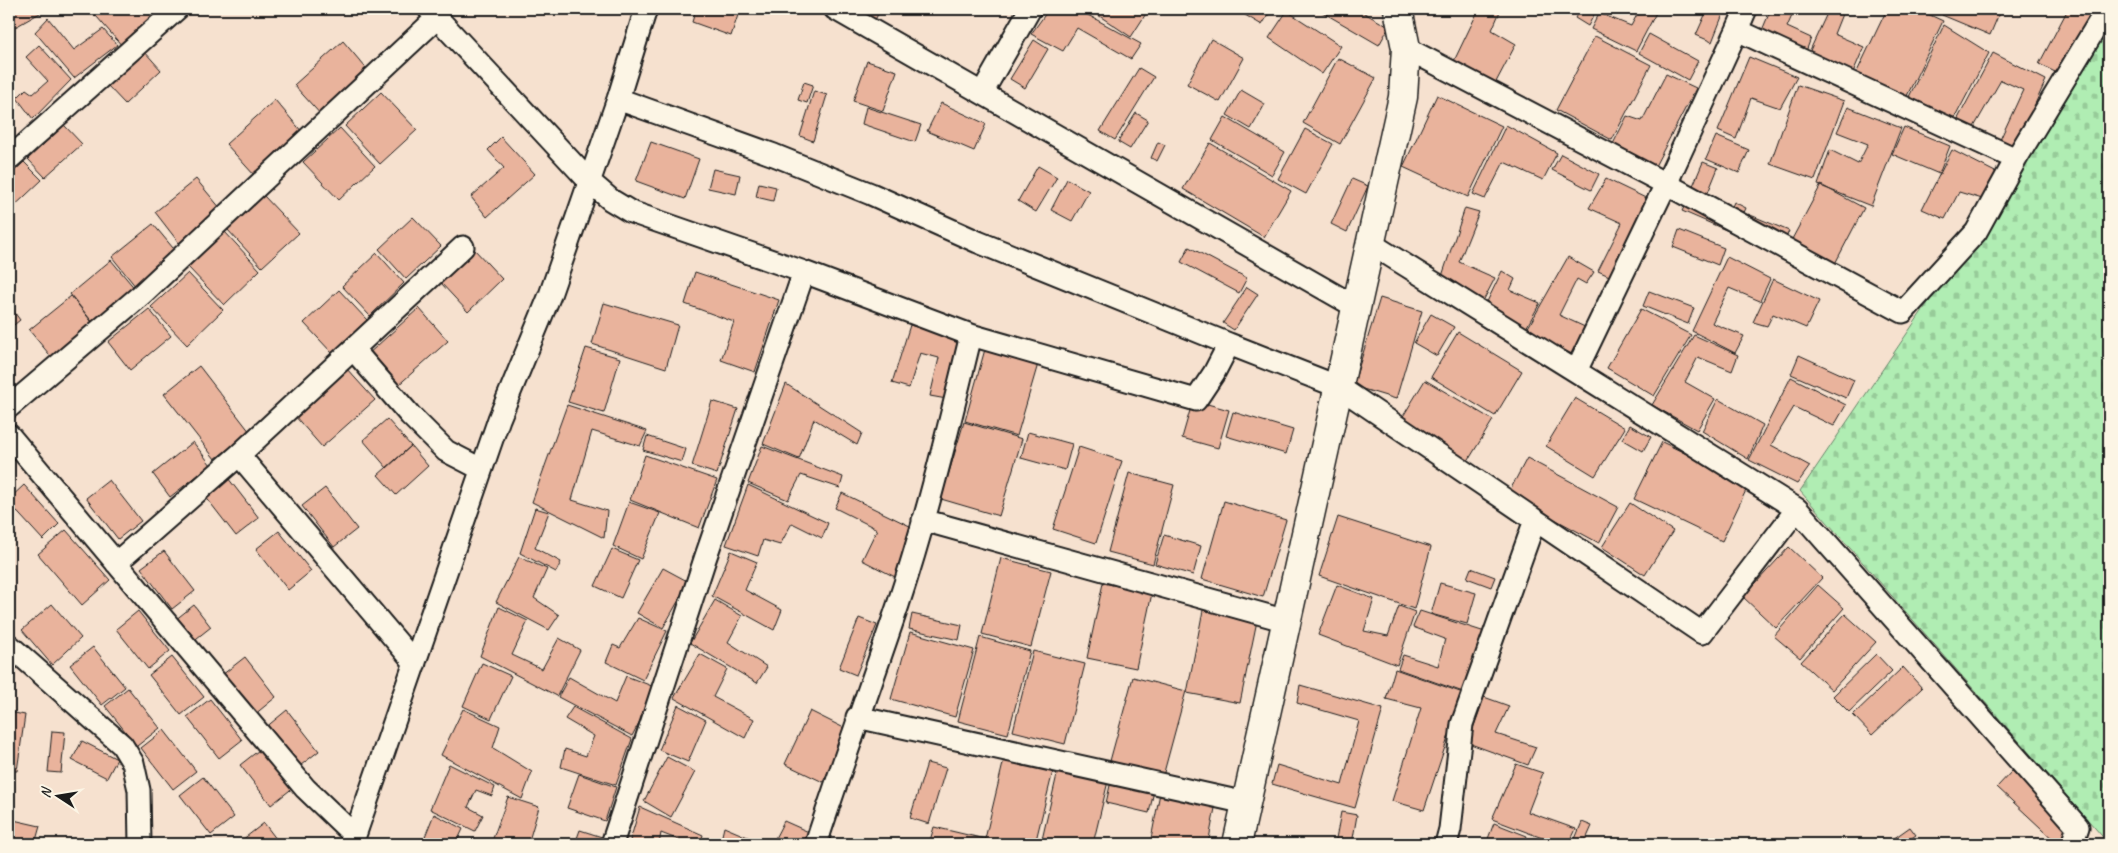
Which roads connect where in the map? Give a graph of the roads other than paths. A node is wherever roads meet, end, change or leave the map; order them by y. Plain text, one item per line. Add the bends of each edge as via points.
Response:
1 (178, 9) edge
2 (646, 9) edge
3 (835, 9) edge
4 (1030, 9) edge
5 (1398, 9) edge
6 (1746, 9) edge
7 (2107, 9) edge
8 (434, 13) edge
9 (1737, 30) junction
10 (1406, 48) junction
11 (982, 93) junction
12 (618, 99) junction
13 (11, 151) edge
14 (2016, 158) junction
15 (589, 181) junction
16 (1666, 184) junction
17 (1370, 243) junction
18 (463, 247) dead end
19 (804, 272) junction
20 (1356, 307) junction
21 (971, 335) junction
22 (1229, 344) junction
23 (353, 350) junction
24 (1576, 371) junction
25 (1339, 387) junction
26 (9, 407) edge
27 (9, 436) edge
28 (239, 455) junction
29 (481, 469) junction
30 (1797, 509) junction
31 (923, 520) junction
32 (1535, 520) junction
33 (116, 563) junction
34 (1286, 621) junction
35 (9, 645) edge
36 (415, 664) junction
37 (858, 717) junction
38 (1246, 803) junction
39 (354, 840) edge
40 (140, 844) edge
41 (612, 844) edge
42 (816, 844) edge
43 (1237, 844) edge
44 (1446, 844) edge
45 (2072, 844) edge

1 - 13 street
2 - 12 street
3 - 11 street
4 - 11 street
5 - 10 street
6 - 9 street
7 - 14 street
8 - 15 street
8 - 26 street via 141,295
9 - 14 street
9 - 16 street
10 - 16 street
10 - 17 street via 1403,97
11 - 20 street
12 - 15 street
12 - 22 street via 774,155
14 - 16 street via 1976,232 1903,312
15 - 19 street via 631,212
15 - 29 street via 550,295
16 - 24 street
17 - 20 street
17 - 24 street
18 - 23 street
19 - 21 street
19 - 41 street via 705,558
20 - 25 street
21 - 22 street via 1196,400
21 - 31 street
22 - 25 street
23 - 28 street
23 - 29 street via 446,451
24 - 30 street
25 - 32 street
25 - 34 street
27 - 33 street
28 - 33 street
28 - 36 street
29 - 36 street
30 - 32 street via 1702,633
30 - 45 street via 2078,827
31 - 34 street
31 - 37 street via 898,604
32 - 44 street via 1462,724
33 - 39 street via 305,788
34 - 38 street
35 - 40 street via 122,745 133,763 139,790
36 - 39 street
37 - 38 street
37 - 42 street
38 - 43 street

